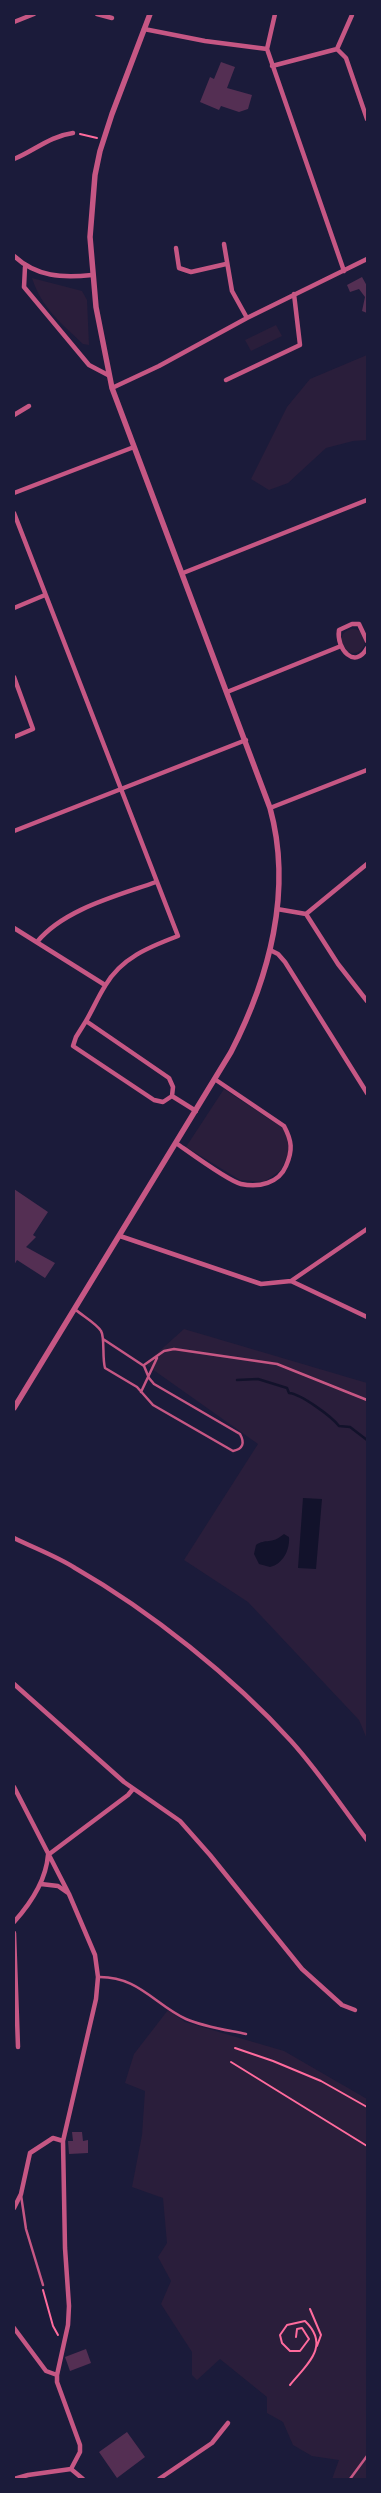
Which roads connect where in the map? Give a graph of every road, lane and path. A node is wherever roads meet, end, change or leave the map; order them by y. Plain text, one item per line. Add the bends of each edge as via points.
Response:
1 (34, 14) edge
2 (97, 14) edge
3 (150, 14) edge
4 (275, 14) edge
5 (352, 15) dead end
6 (112, 18) dead end
7 (14, 22) edge
8 (144, 29) junction
9 (267, 49) junction
10 (337, 49) junction
11 (272, 66) junction
12 (367, 119) edge
13 (73, 133) joint
14 (103, 139) junction
15 (14, 159) edge
16 (224, 244) dead end
17 (176, 248) dead end
18 (14, 256) edge
19 (367, 260) edge
20 (226, 264) junction
21 (25, 266) junction
22 (344, 271) junction
23 (92, 275) junction
24 (294, 294) junction
25 (247, 318) junction
26 (108, 375) junction
27 (226, 380) dead end
28 (112, 388) junction
29 (29, 406) dead end
30 (14, 415) edge
31 (134, 447) junction
32 (14, 493) edge
33 (367, 500) edge
34 (14, 512) edge
35 (183, 573) junction
36 (46, 595) junction
37 (14, 608) edge
38 (367, 641) edge
39 (341, 646) junction
40 (367, 648) edge
41 (14, 677) edge
42 (227, 692) junction
43 (14, 737) edge
44 (246, 740) junction
45 (367, 770) edge
46 (121, 790) junction
47 (270, 808) junction
48 (14, 831) edge
49 (367, 864) edge
50 (156, 882) junction
51 (277, 909) junction
52 (306, 914) junction
53 (14, 928) edge
54 (38, 942) junction
55 (270, 950) junction
56 (105, 986) junction
57 (367, 1002) edge
58 (86, 1021) junction
59 (216, 1080) junction
60 (367, 1093) edge
61 (172, 1096) junction
62 (196, 1111) junction
63 (176, 1143) junction
64 (367, 1229) edge
65 (120, 1236) junction
66 (291, 1280) junction
67 (75, 1309) junction
68 (367, 1317) edge
69 (103, 1338) junction
70 (157, 1357) junction
71 (144, 1366) junction
72 (148, 1378) junction
73 (141, 1392) junction
74 (367, 1400) edge
75 (14, 1408) edge
76 (14, 1538) edge
77 (14, 1684) edge
78 (14, 1787) edge
79 (133, 1789) junction
80 (367, 1840) edge
81 (48, 1855) junction
82 (41, 1884) junction
83 (69, 1894) junction
84 (14, 1922) edge
85 (14, 1933) edge
86 (98, 1977) junction
87 (355, 2010) dead end
88 (246, 2034) dead end
89 (18, 2048) dead end
90 (235, 2048) dead end
91 (231, 2062) dead end
92 (367, 2107) edge
93 (63, 2141) junction
94 (367, 2146) edge
95 (21, 2194) junction
96 (14, 2208) edge
97 (43, 2285) joint
98 (310, 2309) dead end
99 (14, 2328) edge
100 (296, 2337) dead end
101 (64, 2342) junction
102 (317, 2346) junction
103 (57, 2375) junction
104 (290, 2385) dead end
105 (228, 2423) dead end
106 (367, 2456) edge
107 (71, 2469) junction
108 (14, 2479) edge
109 (83, 2479) edge
110 (159, 2479) edge
111 (350, 2479) edge

1 - 7 street
2 - 6 street
3 - 8 street
4 - 9 street
5 - 10 street
8 - 9 street
8 - 14 street
9 - 11 street
10 - 11 street
10 - 12 street via 346,58
11 - 22 street
13 - 14 path
13 - 15 street via 39,144 30,153
14 - 23 street via 90,214
16 - 20 street
17 - 20 street via 179,268 191,272
18 - 21 street
19 - 22 street
20 - 25 street via 232,291
21 - 23 street via 51,276
21 - 26 street via 24,288 89,365
22 - 24 street
23 - 26 street
24 - 25 street
24 - 27 street via 300,345
25 - 28 street
26 - 28 street
28 - 31 street
29 - 30 street
31 - 32 street
31 - 35 street
33 - 35 street
34 - 36 street
35 - 42 street
36 - 37 street
36 - 46 street
38 - 39 street via 361,626 352,624 339,630
39 - 40 street via 343,652 352,657 365,653
39 - 42 street
41 - 43 street via 33,729
42 - 44 street
44 - 46 street
44 - 47 street
45 - 47 street
46 - 48 street
46 - 50 street
47 - 51 street via 278,844
49 - 52 street
50 - 54 street via 64,917
50 - 56 street via 178,936 135,954
51 - 52 street
51 - 55 street
52 - 57 street
53 - 54 street
54 - 56 street
55 - 59 street via 251,1011
55 - 60 street via 285,962
56 - 58 street
58 - 61 street via 169,1078 173,1086
58 - 61 street via 74,1046 154,1100 163,1102
59 - 62 street
59 - 63 street via 284,1126 292,1152 283,1174 268,1184 240,1184
61 - 62 street
62 - 63 street
63 - 65 street
64 - 66 street
65 - 66 street via 261,1284
65 - 67 street
66 - 68 street
67 - 69 lane via 101,1330
67 - 75 street
69 - 71 lane
69 - 73 lane via 105,1368
70 - 71 lane
70 - 72 lane
70 - 74 lane via 174,1349 277,1364
71 - 72 lane
72 - 73 lane
72 - 73 lane via 240,1434 243,1439 240,1450 233,1451 153,1405
76 - 80 street via 75,1567 180,1640 227,1680 292,1742
77 - 79 street
78 - 81 street
79 - 81 street
79 - 87 street via 192,1833 302,1969 342,2005
81 - 82 street via 47,1871
81 - 83 street
82 - 83 street via 58,1886
82 - 84 street
83 - 86 street via 94,1955
85 - 89 street
86 - 88 lane via 119,1978 135,1985 186,2019
86 - 93 street via 96,1999
90 - 92 path via 321,2080
91 - 94 path
93 - 95 street via 52,2138 30,2153
93 - 101 street via 69,2306
95 - 96 street
95 - 97 lane via 26,2229
97 - 101 path via 52,2326
98 - 102 path via 321,2335
99 - 103 street via 46,2371
100 - 102 path via 297,2329 302,2328 309,2339 300,2351 290,2351 282,2343 280,2335 287,2325 305,2321 317,2334
101 - 103 street
102 - 104 path via 310,2361
103 - 107 street via 80,2452
105 - 110 street via 212,2443
106 - 111 lane
107 - 108 street
107 - 109 street

